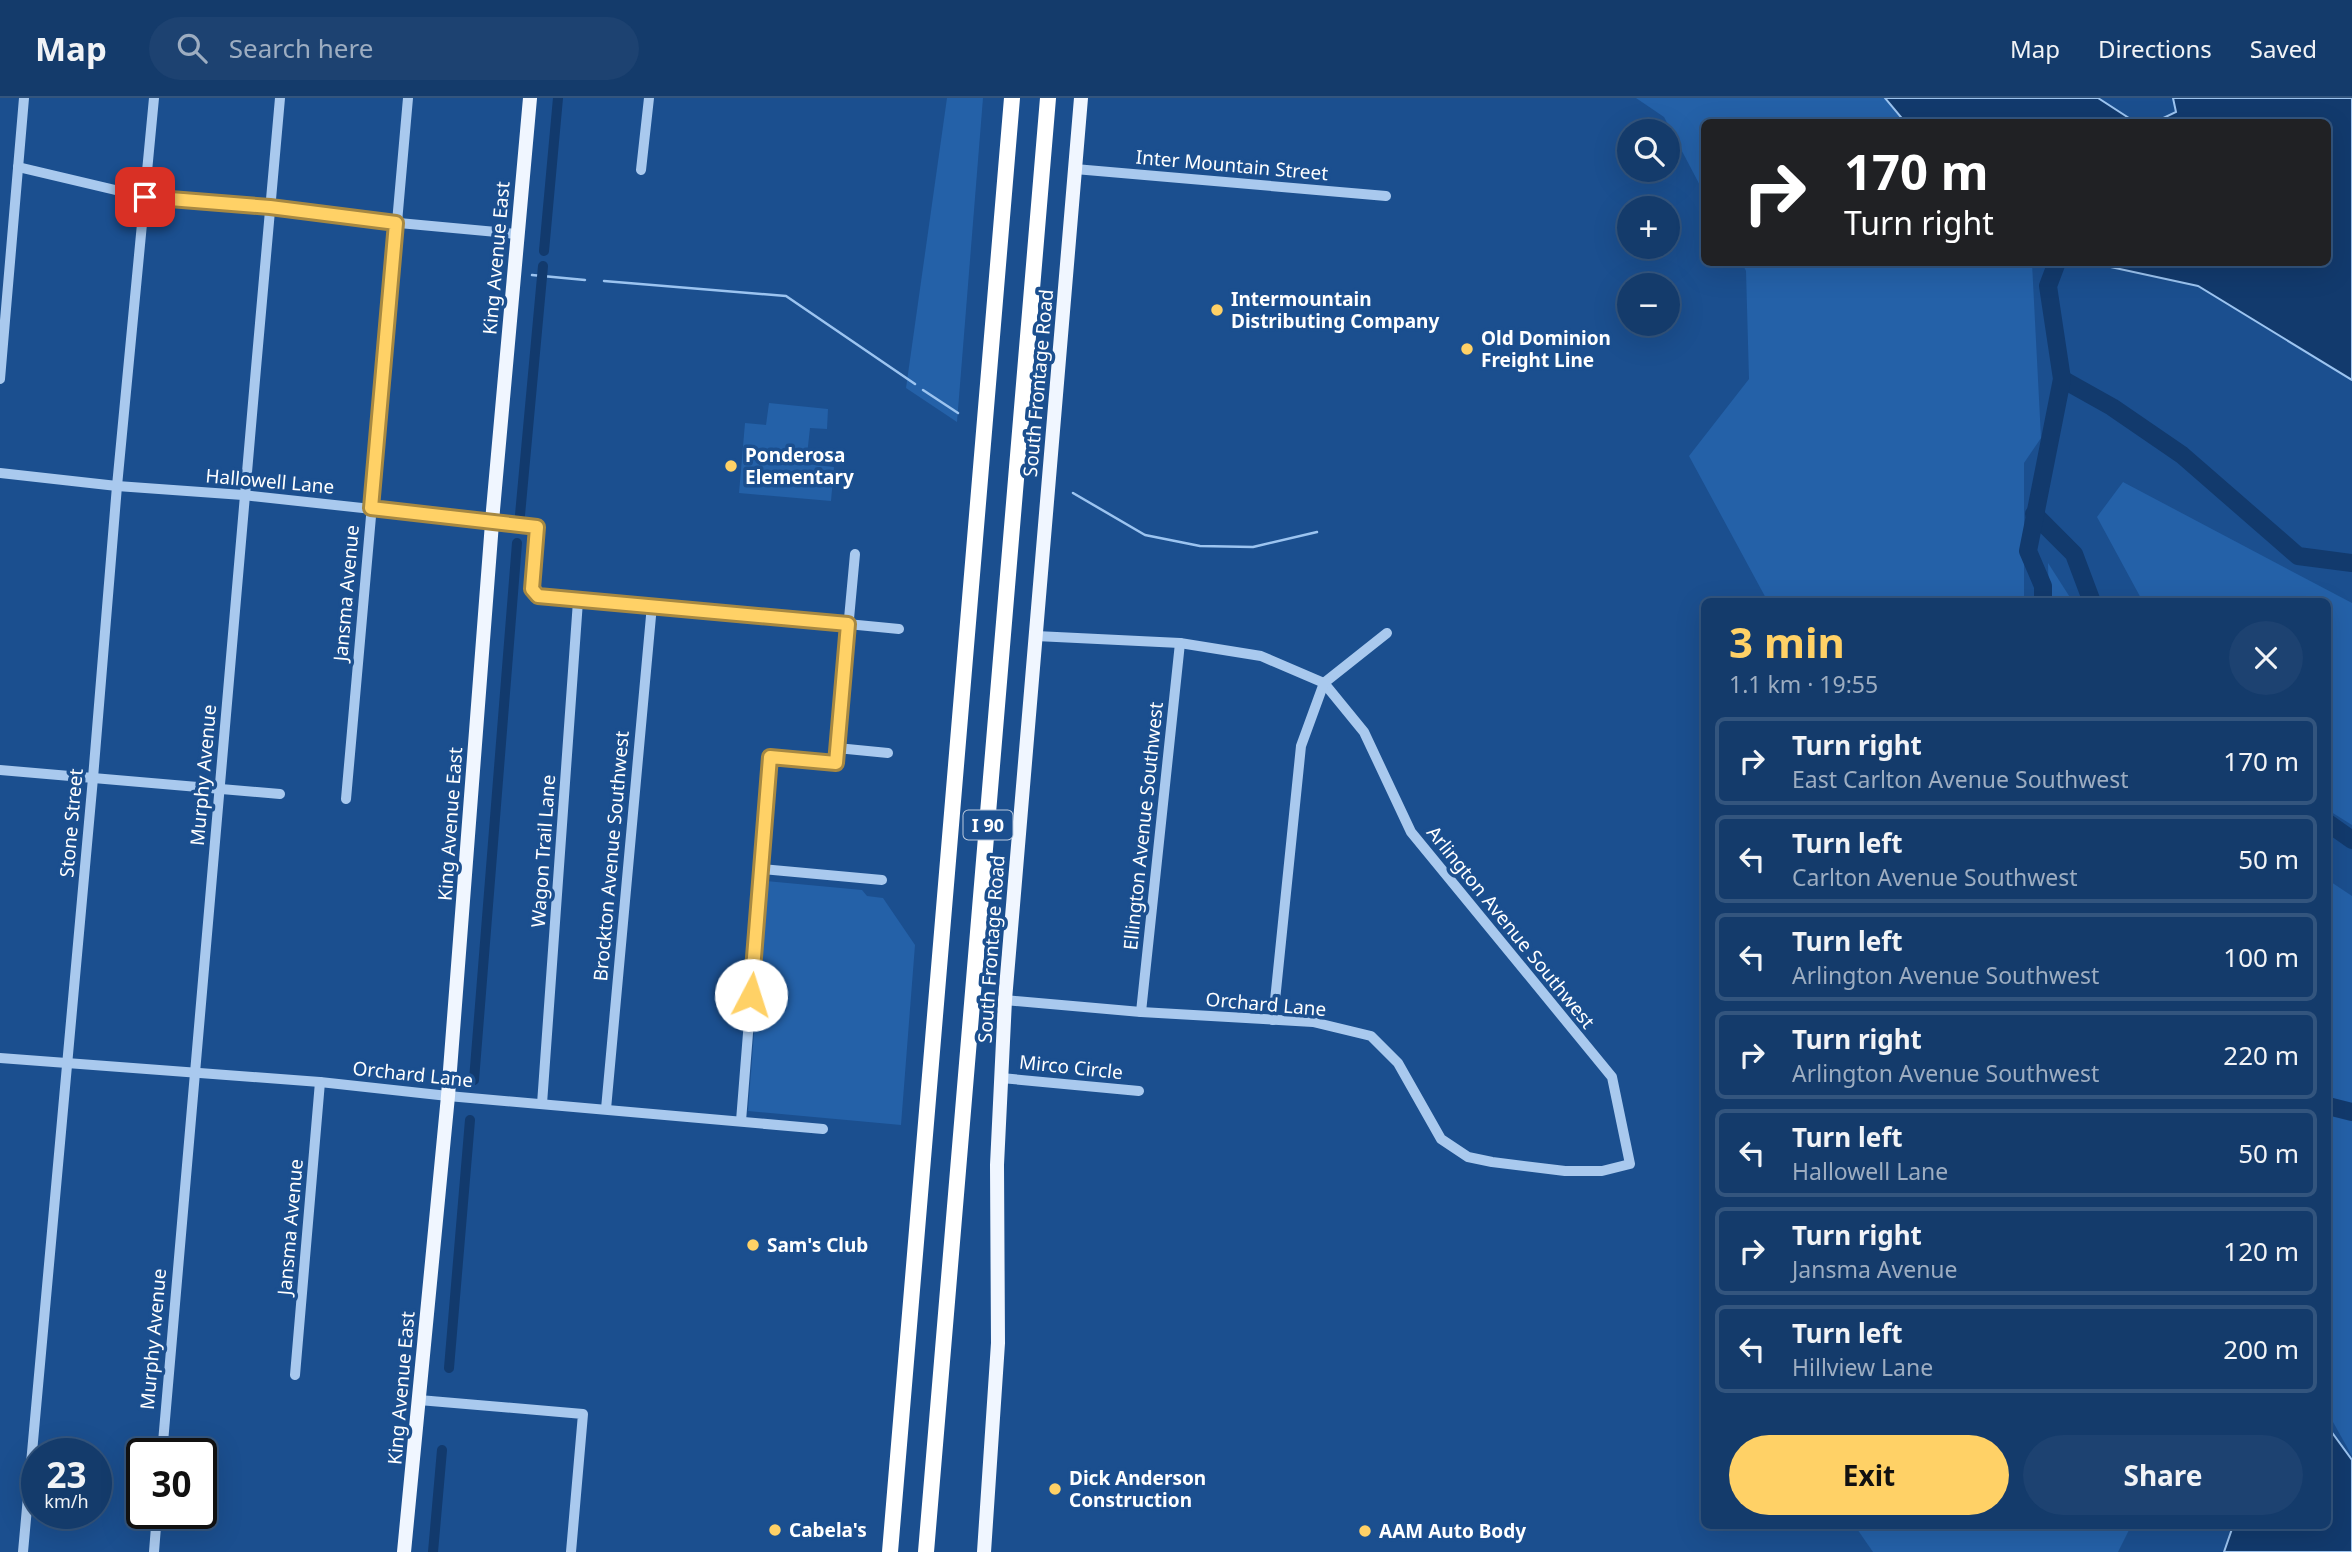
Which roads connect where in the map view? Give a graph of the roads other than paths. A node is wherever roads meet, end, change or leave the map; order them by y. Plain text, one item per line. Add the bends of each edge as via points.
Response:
1 (24, 98) edge
2 (154, 98) edge
3 (280, 98) edge
4 (408, 98) edge
5 (530, 98) edge
6 (649, 98) edge
7 (1012, 98) edge
8 (1048, 98) edge
9 (1080, 98) edge
10 (18, 167) junction
11 (1075, 169) junction
12 (641, 170) dead end
13 (1387, 196) dead end
14 (145, 197) junction
15 (270, 207) junction
16 (396, 223) junction
17 (517, 234) junction
18 (5, 260) edge
19 (0, 379) edge
20 (0, 473) edge
21 (117, 486) junction
22 (243, 495) junction
23 (371, 508) junction
24 (493, 523) junction
25 (855, 554) dead end
26 (578, 601) junction
27 (652, 605) junction
28 (848, 624) junction
29 (899, 629) dead end
30 (1387, 633) dead end
31 (1036, 636) junction
32 (1180, 643) junction
33 (1325, 683) junction
34 (837, 748) junction
35 (888, 753) dead end
36 (0, 770) edge
37 (93, 778) junction
38 (220, 789) junction
39 (280, 794) dead end
40 (346, 799) dead end
41 (761, 869) junction
42 (882, 880) dead end
43 (1005, 1000) junction
44 (1141, 1012) junction
45 (1273, 1020) junction
46 (0, 1058) edge
47 (66, 1063) junction
48 (193, 1073) junction
49 (1001, 1078) junction
50 (320, 1082) junction
51 (1139, 1091) dead end
52 (448, 1096) junction
53 (542, 1104) junction
54 (606, 1109) junction
55 (741, 1121) junction
56 (823, 1129) dead end
57 (1630, 1164) joint
58 (295, 1375) dead end
59 (419, 1400) junction
60 (163, 1438) edge
61 (156, 1529) edge
62 (23, 1552) edge
63 (154, 1552) edge
64 (404, 1552) edge
65 (571, 1552) edge
66 (890, 1552) edge
67 (926, 1552) edge
68 (984, 1552) edge

1 - 10 street
2 - 14 street, Stone Street
3 - 15 street, Murphy Avenue
4 - 16 street, Jansma Avenue
5 - 17 main road, King Avenue East
6 - 12 street
7 - 66 highway, I 90
8 - 67 highway, I 90
9 - 11 main road, South Frontage Road
10 - 14 street
10 - 18 street
11 - 13 street, Inter Mountain Street
11 - 31 main road, South Frontage Road
14 - 15 street
14 - 21 street, Stone Street
15 - 16 street
15 - 22 street, Murphy Avenue
16 - 17 street
16 - 23 street, Jansma Avenue
17 - 24 main road, King Avenue East
18 - 19 street
20 - 21 street, Hallowell Lane
21 - 22 street, Hallowell Lane
21 - 37 street, Stone Street
22 - 23 street, Hallowell Lane
22 - 38 street, Murphy Avenue
23 - 24 street, Hallowell Lane
23 - 40 street, Jansma Avenue
24 - 26 street, Hallowell Lane via 537,527 532,589 538,596
24 - 52 main road, King Avenue East
25 - 28 street
26 - 27 street
26 - 53 street, Wagon Trail Lane
27 - 28 street
27 - 54 street, Brockton Avenue Southwest
28 - 29 street
28 - 34 street
30 - 33 street
31 - 32 street, Arlington Avenue Southwest
31 - 43 main road, South Frontage Road
32 - 33 street, Arlington Avenue Southwest via 1261,656
32 - 44 street, Ellington Avenue Southwest
33 - 45 street via 1301,746
33 - 57 street, Arlington Avenue Southwest via 1364,732 1410,832 1612,1077
34 - 35 street
34 - 41 street via 836,763 770,757
36 - 37 street
37 - 38 street
37 - 47 street, Stone Street
38 - 39 street
38 - 48 street, Murphy Avenue
41 - 42 street
41 - 55 street
43 - 44 street, Orchard Lane
43 - 49 main road, South Frontage Road
44 - 45 street, Orchard Lane
45 - 57 street, Orchard Lane via 1313,1022 1371,1035 1398,1063 1441,1139 1468,1157 1565,1171 1602,1171
46 - 47 street, Orchard Lane
47 - 48 street, Orchard Lane
47 - 62 street, Stone Street
48 - 50 street, Orchard Lane
48 - 60 street, Murphy Avenue
49 - 51 street, Mirco Circle
49 - 68 main road, South Frontage Road via 998,1343
50 - 52 street, Orchard Lane
50 - 58 street, Jansma Avenue
52 - 53 street, Orchard Lane
52 - 59 main road, King Avenue East
53 - 54 street, Orchard Lane
54 - 55 street, Orchard Lane
55 - 56 street, Orchard Lane
59 - 64 main road, King Avenue East
59 - 65 street via 583,1414
61 - 63 street

